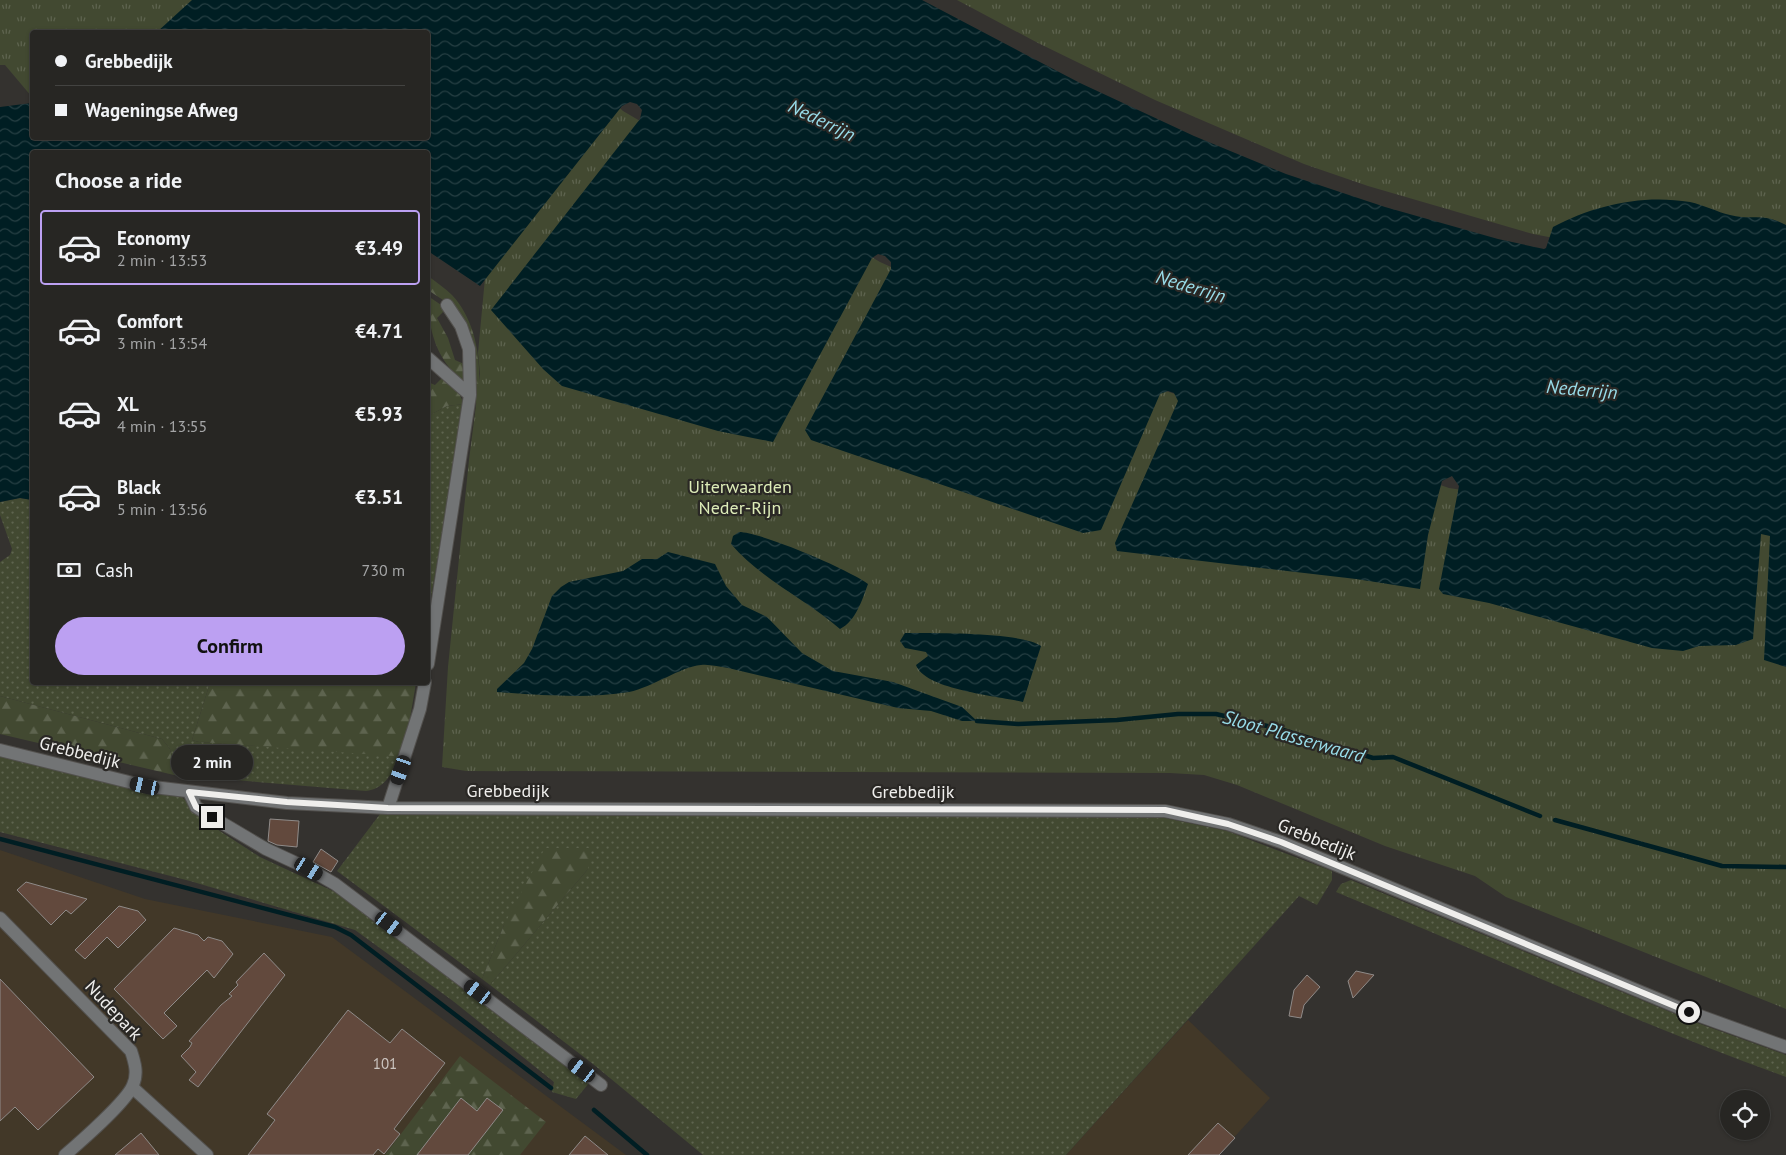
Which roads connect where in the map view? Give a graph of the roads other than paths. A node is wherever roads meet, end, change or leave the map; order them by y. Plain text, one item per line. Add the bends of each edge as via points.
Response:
1 (447, 305) dead end
2 (430, 360) edge
3 (470, 395) junction
4 (430, 651) edge
5 (424, 685) edge
6 (0, 750) edge
7 (189, 792) junction
8 (388, 808) junction
9 (0, 918) edge
10 (1786, 1047) edge
11 (601, 1085) dead end
12 (133, 1088) junction
13 (65, 1155) edge
14 (207, 1155) edge

1 - 3 street via 461,326 469,349
2 - 3 street
3 - 4 street
5 - 8 street via 420,709
6 - 7 street, Grebbedijk via 145,786
7 - 8 street, Grebbedijk
7 - 11 street via 196,807 266,849 335,884
8 - 10 street, Grebbedijk via 1165,810 1228,824 1281,842 1689,1012
9 - 12 street, Nudepark via 131,1051 136,1066
12 - 13 street via 88,1136
12 - 14 street

